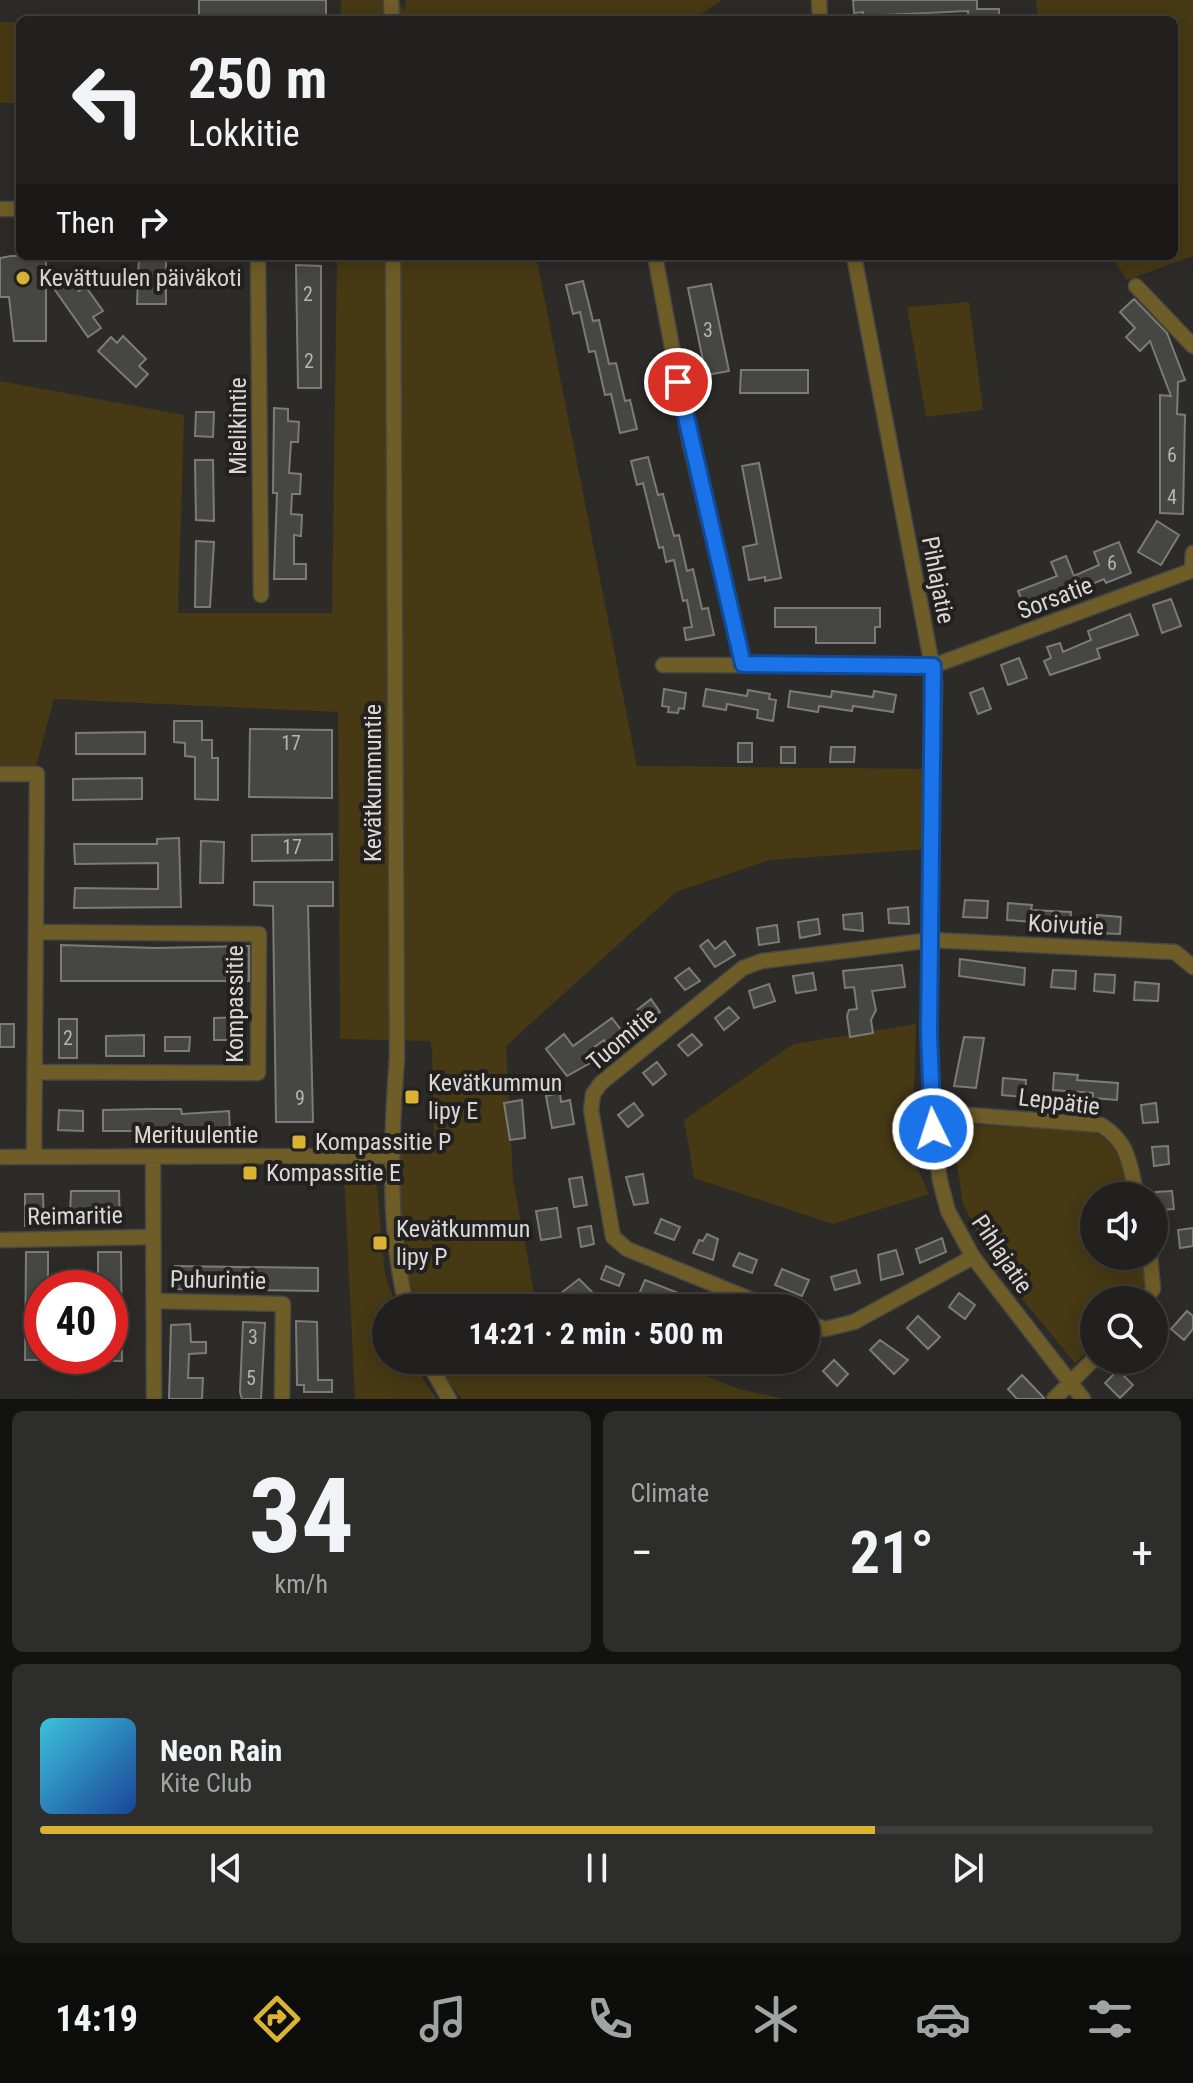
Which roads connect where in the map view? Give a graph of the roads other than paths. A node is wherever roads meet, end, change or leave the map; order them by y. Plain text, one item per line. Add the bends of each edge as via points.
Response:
1 (258, 260) edge
2 (393, 260) edge
3 (656, 260) edge
4 (855, 260) edge
5 (1136, 286) dead end
6 (1193, 346) edge
7 (1193, 553) edge
8 (1193, 570) edge
9 (261, 595) dead end
10 (743, 664) junction
11 (663, 665) dead end
12 (933, 666) junction
13 (0, 774) edge
14 (37, 932) junction
15 (932, 940) junction
16 (1193, 967) edge
17 (36, 1072) junction
18 (931, 1112) junction
19 (34, 1156) junction
20 (392, 1156) junction
21 (0, 1157) edge
22 (153, 1158) junction
23 (1133, 1182) edge
24 (151, 1237) junction
25 (0, 1240) edge
26 (973, 1257) junction
27 (404, 1294) edge
28 (738, 1294) edge
29 (154, 1301) junction
30 (820, 1327) edge
31 (1080, 1373) edge
32 (435, 1374) edge
33 (1070, 1383) junction
34 (154, 1399) edge
35 (282, 1399) edge
36 (449, 1399) edge
37 (1054, 1399) edge
38 (1083, 1399) edge

1 - 9 street, Mielikintie
2 - 20 street, Kevätkummuntie via 397,1058
3 - 10 street via 690,444
4 - 12 street, Pihlajatie
5 - 6 street
7 - 8 street
8 - 12 street, Sorsatie
10 - 11 street
10 - 12 street
12 - 15 street, Pihlajatie
13 - 14 street via 37,774
14 - 17 street
14 - 17 street, Kompassitie via 259,934 259,950 258,1073
15 - 16 street, Koivutie via 1175,952
15 - 18 street, Pihlajatie
15 - 28 street, Tuomitie via 762,961 743,968 593,1094 596,1147 613,1237 627,1249
17 - 19 street
18 - 23 street, Leppätie via 1101,1125 1119,1136
18 - 26 street, Pihlajatie via 948,1211
19 - 21 street, Merituulentie
19 - 22 street, Merituulentie
20 - 22 street, Merituulentie
20 - 27 street, Kevätkummuntie
22 - 24 street
24 - 25 street, Reimaritie
24 - 29 street
26 - 30 street via 854,1322
26 - 33 street, Pihlajatie
29 - 34 street
29 - 35 street, Puhurintie via 283,1304
31 - 33 street
32 - 36 street
33 - 37 street
33 - 38 street, Pihlajatie

